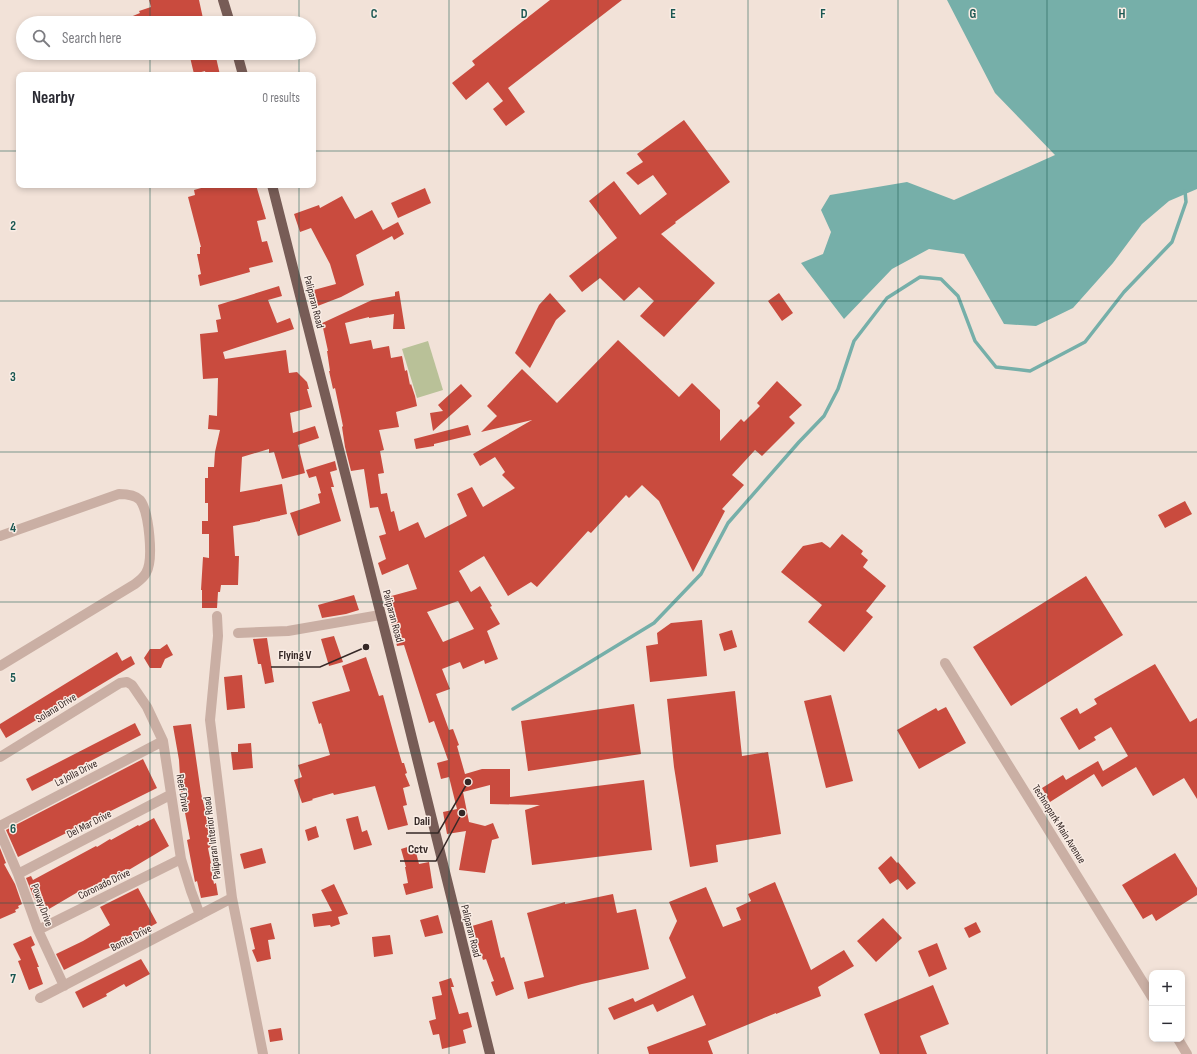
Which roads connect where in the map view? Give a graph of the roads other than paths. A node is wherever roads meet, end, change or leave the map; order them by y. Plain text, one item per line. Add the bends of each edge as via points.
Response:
1 (223, 0) edge
2 (228, 16) edge
3 (239, 60) edge
4 (242, 72) edge
5 (273, 188) edge
6 (0, 536) edge
7 (380, 615) junction
8 (217, 616) dead end
9 (238, 632) dead end
10 (945, 663) dead end
11 (0, 666) edge
12 (126, 682) joint
13 (163, 741) junction
14 (0, 757) edge
15 (170, 795) junction
16 (0, 826) edge
17 (0, 832) edge
18 (181, 859) junction
19 (18, 874) junction
20 (232, 898) junction
21 (200, 915) junction
22 (38, 930) junction
23 (64, 986) junction
24 (1149, 992) edge
25 (40, 998) dead end
26 (1180, 1042) edge
27 (263, 1054) edge
28 (490, 1054) edge
29 (1187, 1054) edge

1 - 2 main road
3 - 4 main road
5 - 7 main road, Paliparan Road
6 - 11 street via 119,494 131,495 139,499 144,507 150,536 150,562 146,574 135,584
7 - 9 street via 288,630
7 - 28 main road, Paliparan Road
8 - 20 street, Paliparan Interior Road via 218,636 210,720
10 - 24 street, Technopark Main Avenue
12 - 13 street, Reef Drive via 132,685 147,707
12 - 14 street, Solana Drive via 120,683
13 - 15 street, Reef Drive
13 - 16 street, La Jolla Drive
15 - 18 street, Reef Drive
15 - 19 street, Del Mar Drive
17 - 19 street, Poway Drive
18 - 21 street, Reef Drive
18 - 22 street, Coronado Drive
19 - 22 street, Poway Drive
20 - 21 street, Bonita Drive
20 - 27 street, Paliparan Interior Road
21 - 23 street, Bonita Drive
22 - 23 street, Poway Drive
23 - 25 street, Bonita Drive
26 - 29 street

